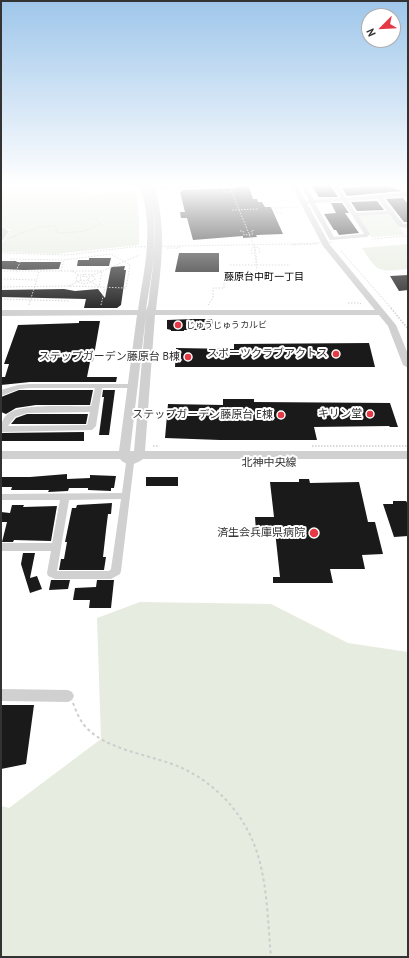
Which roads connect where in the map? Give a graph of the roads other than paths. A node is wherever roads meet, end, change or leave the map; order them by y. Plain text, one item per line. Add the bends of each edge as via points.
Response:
1 (3, 230) edge
2 (160, 230) edge
3 (318, 230) edge
4 (327, 230) edge
5 (363, 230) edge
6 (1, 239) edge
7 (147, 312) junction
8 (382, 312) junction
9 (1, 313) edge
10 (408, 364) edge
11 (99, 386) junction
12 (134, 386) junction
13 (1, 393) edge
14 (95, 409) junction
15 (2, 429) edge
16 (1, 455) edge
17 (408, 455) edge
18 (139, 456) junction
19 (127, 459) junction
20 (408, 462) edge
21 (1, 463) edge
22 (125, 496) junction
23 (1, 497) edge
24 (65, 497) junction
25 (1, 547) edge
26 (56, 547) junction
27 (1, 695) edge
28 (68, 696) road end

1 - 6 street via 6,231
2 - 7 street
3 - 8 street via 327,246
4 - 5 street via 333,242 365,236
7 - 8 street
7 - 9 street
7 - 12 street
7 - 18 street
8 - 10 street via 392,325
11 - 12 street
11 - 13 street via 30,386
11 - 14 street
12 - 19 street
14 - 15 street via 19,411 8,418
14 - 15 street via 92,426 89,428
16 - 19 street
17 - 18 street
18 - 19 street
19 - 20 street, 北神中央線
19 - 21 street
19 - 22 street
22 - 24 street
22 - 26 street via 116,571 111,575 55,575 52,573
23 - 24 street
24 - 26 street
25 - 26 street
27 - 28 street

